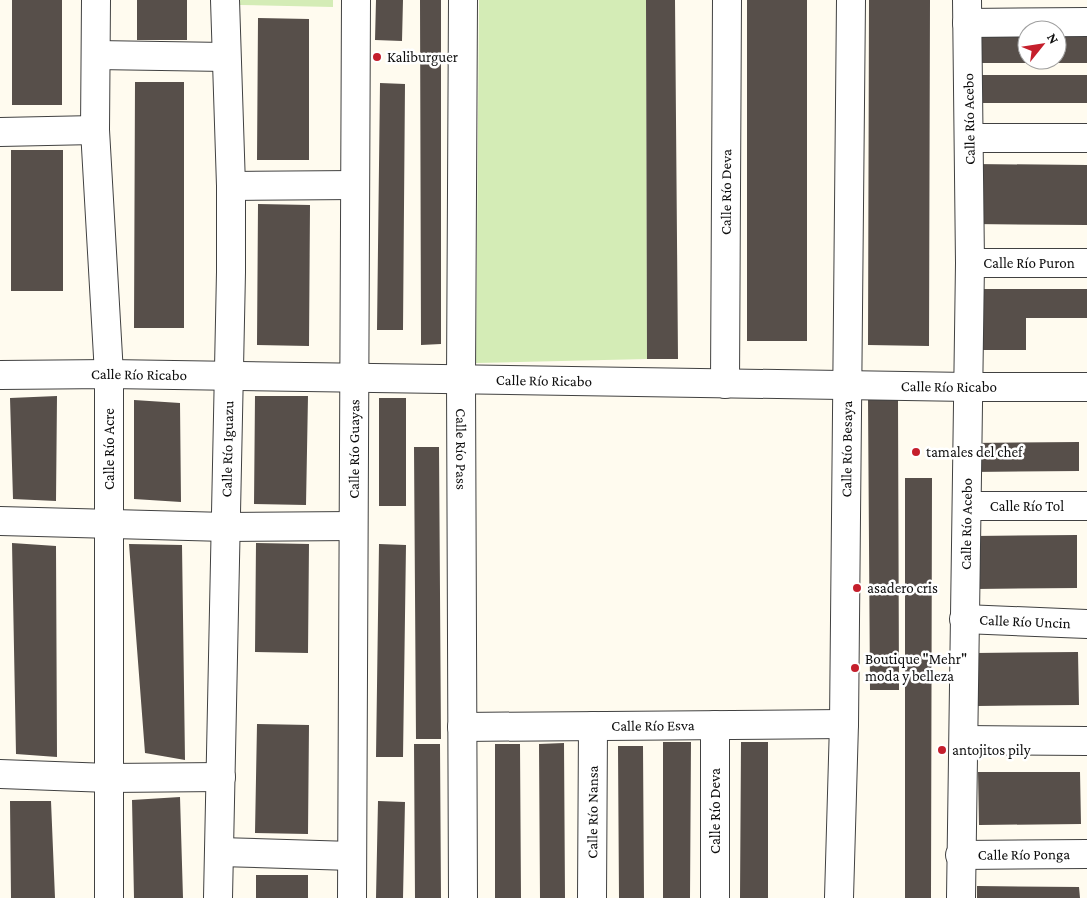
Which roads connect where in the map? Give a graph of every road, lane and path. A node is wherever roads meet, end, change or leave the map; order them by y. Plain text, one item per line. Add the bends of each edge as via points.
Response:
1 (96, 0) edge
2 (225, 0) edge
3 (356, 0) edge
4 (463, 0) edge
5 (727, 0) edge
6 (851, 0) edge
7 (967, 12) edge
8 (1087, 22) edge
9 (96, 55) junction
10 (226, 57) junction
11 (95, 130) junction
12 (0, 132) edge
13 (970, 138) junction
14 (1087, 138) edge
15 (355, 184) junction
16 (231, 186) junction
17 (970, 263) junction
18 (1087, 263) edge
19 (109, 374) junction
20 (0, 375) edge
21 (229, 376) junction
22 (353, 378) junction
23 (461, 380) junction
24 (725, 384) junction
25 (847, 385) junction
26 (969, 387) junction
27 (1087, 387) edge
28 (968, 506) junction
29 (1087, 506) edge
30 (0, 521) edge
31 (108, 524) junction
32 (353, 526) junction
33 (226, 528) junction
34 (964, 619) junction
35 (1087, 624) edge
36 (844, 724) junction
37 (715, 725) junction
38 (593, 726) junction
39 (462, 728) junction
40 (964, 740) junction
41 (1087, 741) edge
42 (0, 774) edge
43 (220, 776) junction
44 (109, 778) junction
45 (219, 852) junction
46 (1087, 854) edge
47 (960, 855) junction
48 (352, 856) junction
49 (109, 898) edge
50 (218, 898) edge
51 (352, 898) edge
52 (463, 898) edge
53 (592, 898) edge
54 (714, 898) edge
55 (839, 898) edge
56 (960, 898) edge

1 - 9 street, Calle Río Acre
2 - 10 street, Calle Río Iguazu
3 - 15 street, Calle Río Guayas
4 - 23 street, Calle Río Pass
5 - 24 street, Calle Río Deva
6 - 25 street, Calle Río Besaya
7 - 8 street
7 - 13 street, Calle Río Acebo
9 - 10 street
9 - 11 street, Calle Río Acre
10 - 16 street, Calle Río Iguazu
11 - 12 street
11 - 19 street, Calle Río Acre
13 - 14 street
13 - 17 street, Calle Río Acebo
15 - 16 street
15 - 22 street, Calle Río Guayas
16 - 21 street, Calle Río Iguazu
17 - 18 street, Calle Río Puron
17 - 26 street, Calle Río Acebo
19 - 20 street, Calle Río Ricabo
19 - 21 street, Calle Río Ricabo
19 - 31 street, Calle Río Acre
21 - 22 street, Calle Río Ricabo
21 - 33 street, Calle Río Iguazu
22 - 23 street, Calle Río Ricabo
22 - 32 street, Calle Río Guayas
23 - 24 street, Calle Río Ricabo
23 - 39 street, Calle Río Pass
24 - 25 street, Calle Río Ricabo
25 - 26 street, Calle Río Ricabo
25 - 36 street, Calle Río Besaya
26 - 27 street, Calle Río Ricabo
26 - 28 street, Calle Río Acebo
28 - 29 street, Calle Río Tol
28 - 34 street, Calle Río Acebo
30 - 31 street
31 - 33 street
31 - 44 street, Calle Río Acre
32 - 33 street
32 - 48 street, Calle Río Guayas
33 - 43 street, Calle Río Iguazu
34 - 35 street, Calle Río Uncin
34 - 40 street, Calle Río Acebo
36 - 37 street, Calle Río Esva
36 - 55 street, Calle Río Besaya
37 - 38 street, Calle Río Esva
37 - 54 street, Calle Río Deva
38 - 39 street, Calle Río Esva
38 - 53 street, Calle Río Nansa
39 - 52 street, Calle Río Pass
40 - 41 street
40 - 47 street, Calle Río Acebo
42 - 44 street
43 - 44 street
43 - 45 street, Calle Río Iguazu
44 - 49 street, Calle Río Acre
45 - 48 street
45 - 50 street, Calle Río Iguazu
46 - 47 street, Calle Río Ponga
47 - 56 street, Calle Río Acebo
48 - 51 street, Calle Río Guayas

